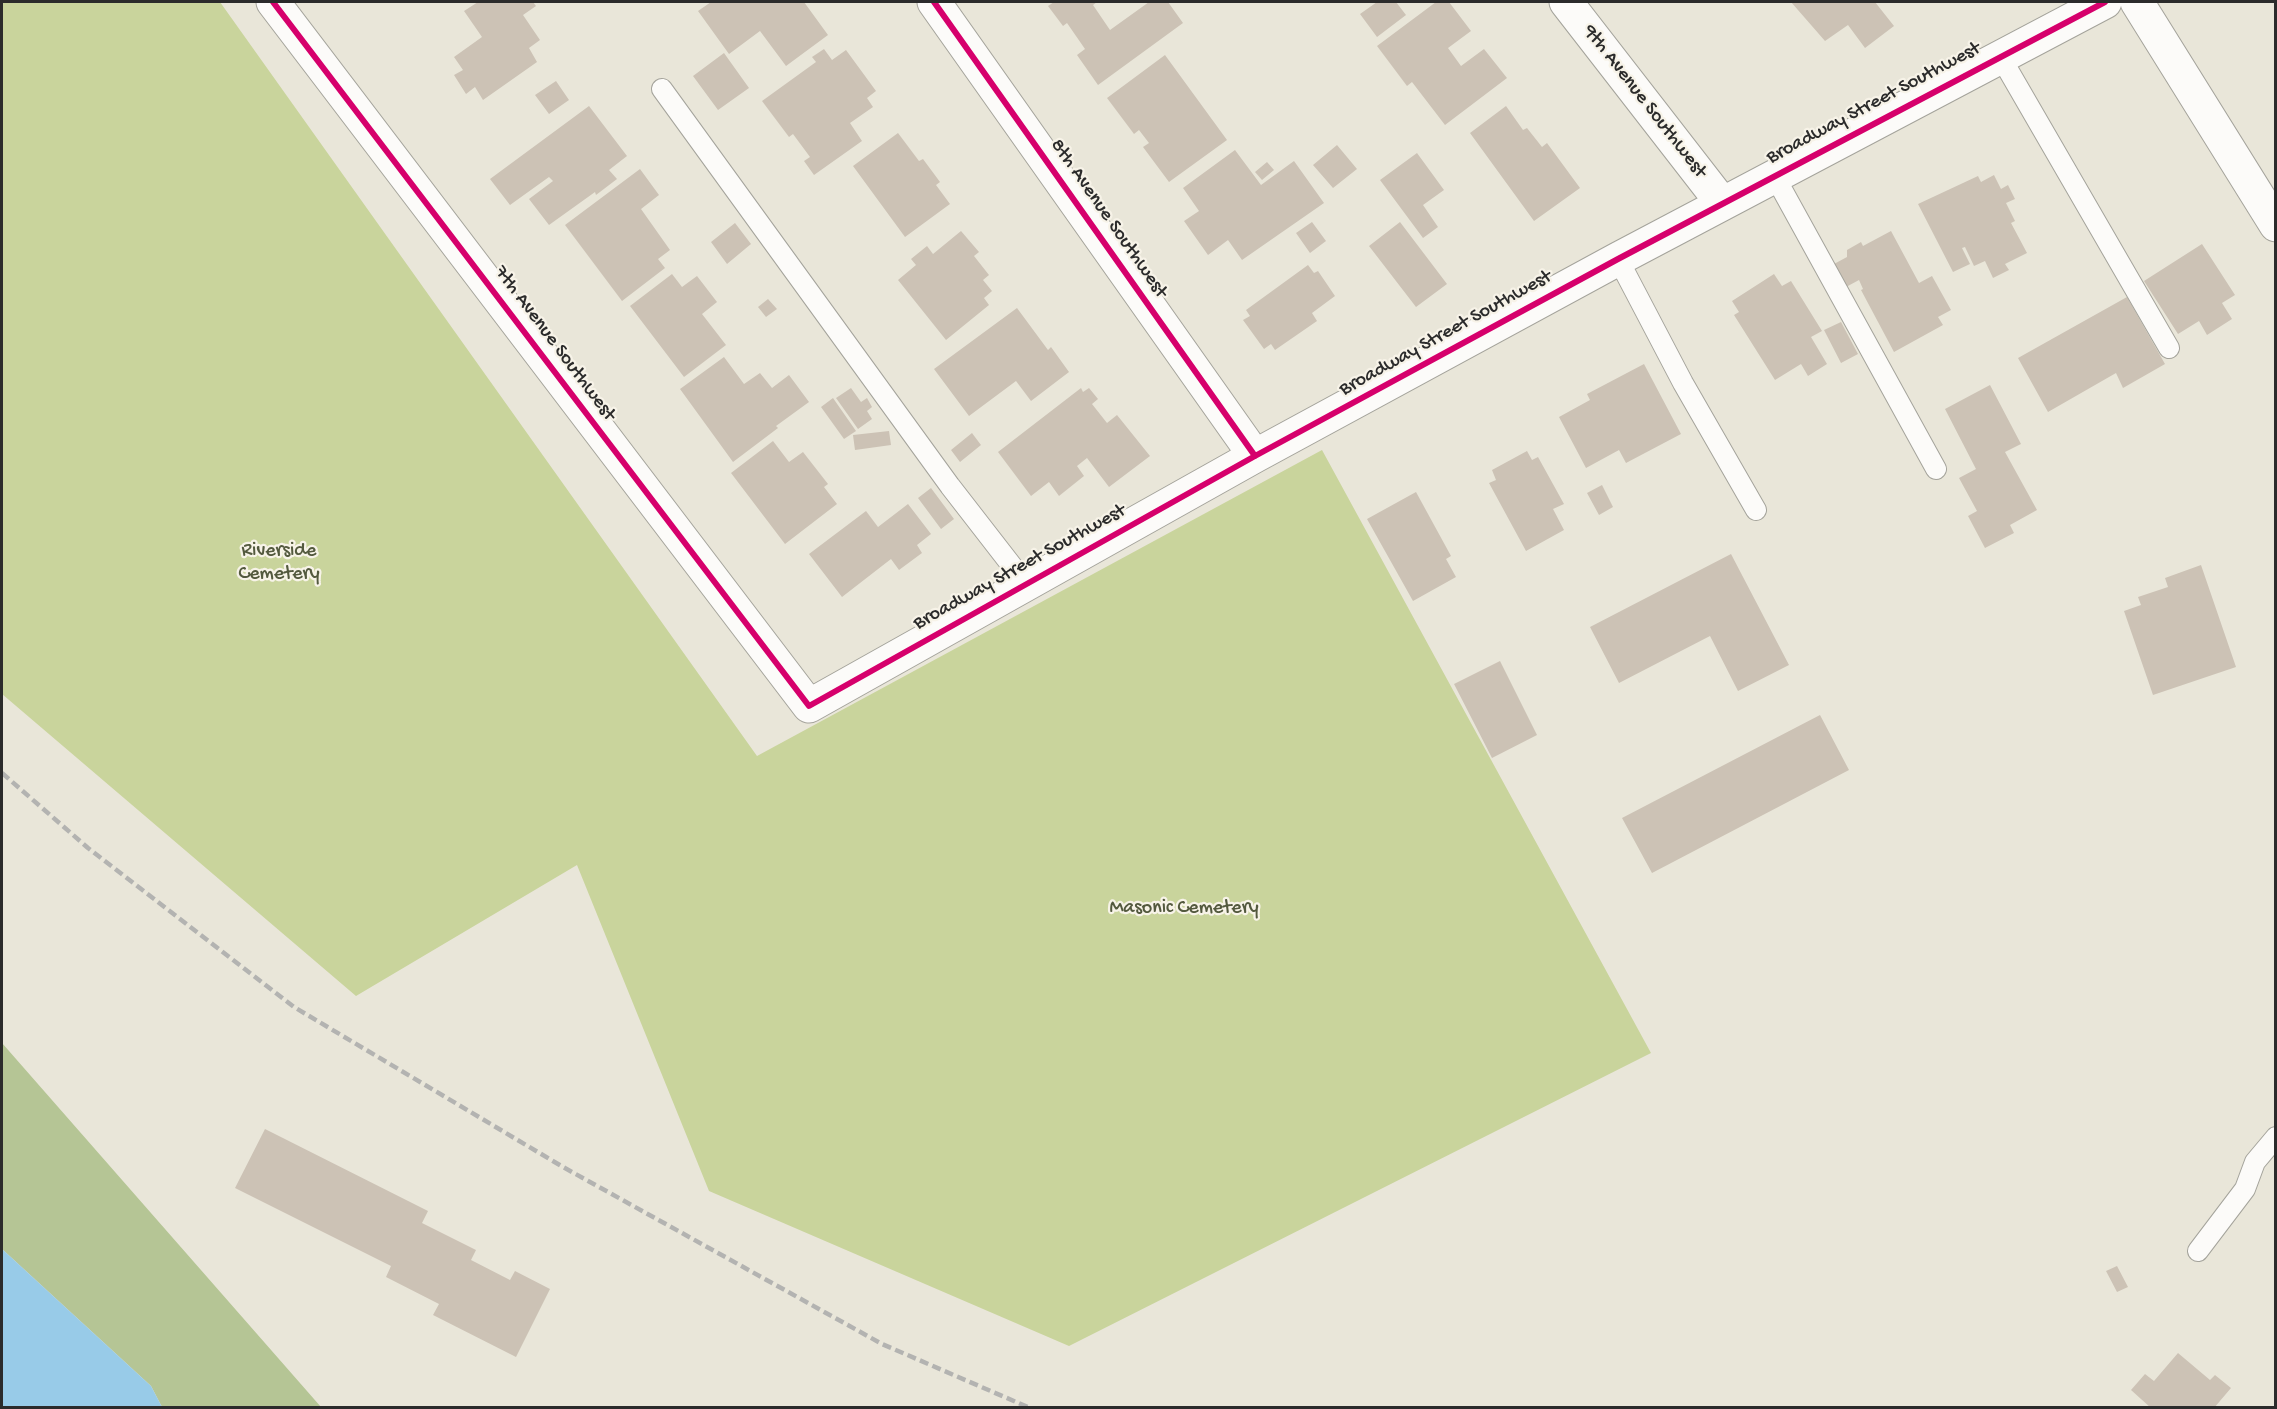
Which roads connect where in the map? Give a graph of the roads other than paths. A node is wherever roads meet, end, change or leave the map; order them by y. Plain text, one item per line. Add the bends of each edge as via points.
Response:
1 (273, 2) edge
2 (934, 2) edge
3 (1566, 2) edge
4 (2104, 2) edge
5 (2137, 2) edge
6 (2000, 56) junction
7 (662, 89) dead end
8 (1774, 175) junction
9 (1722, 203) junction
10 (2276, 225) edge
11 (1618, 259) junction
12 (2169, 348) dead end
13 (1255, 456) junction
14 (1936, 469) dead end
15 (1756, 510) dead end
16 (1026, 584) junction
17 (809, 706) joint
18 (2276, 1137) edge
19 (2198, 1251) dead end

1 - 17 street, 7th Avenue Southwest
2 - 13 street, 8th Avenue Southwest
3 - 9 street, 9th Avenue Southwest
4 - 6 street, Broadway Street Southwest
5 - 10 street
6 - 8 street, Broadway Street Southwest
6 - 12 lane
7 - 16 lane via 950,486
8 - 9 street, Broadway Street Southwest
8 - 14 lane
9 - 11 street, Broadway Street Southwest
11 - 13 street, Broadway Street Southwest
11 - 15 lane
13 - 16 street, Broadway Street Southwest
16 - 17 street, Broadway Street Southwest
18 - 19 lane via 2255,1162 2245,1189

